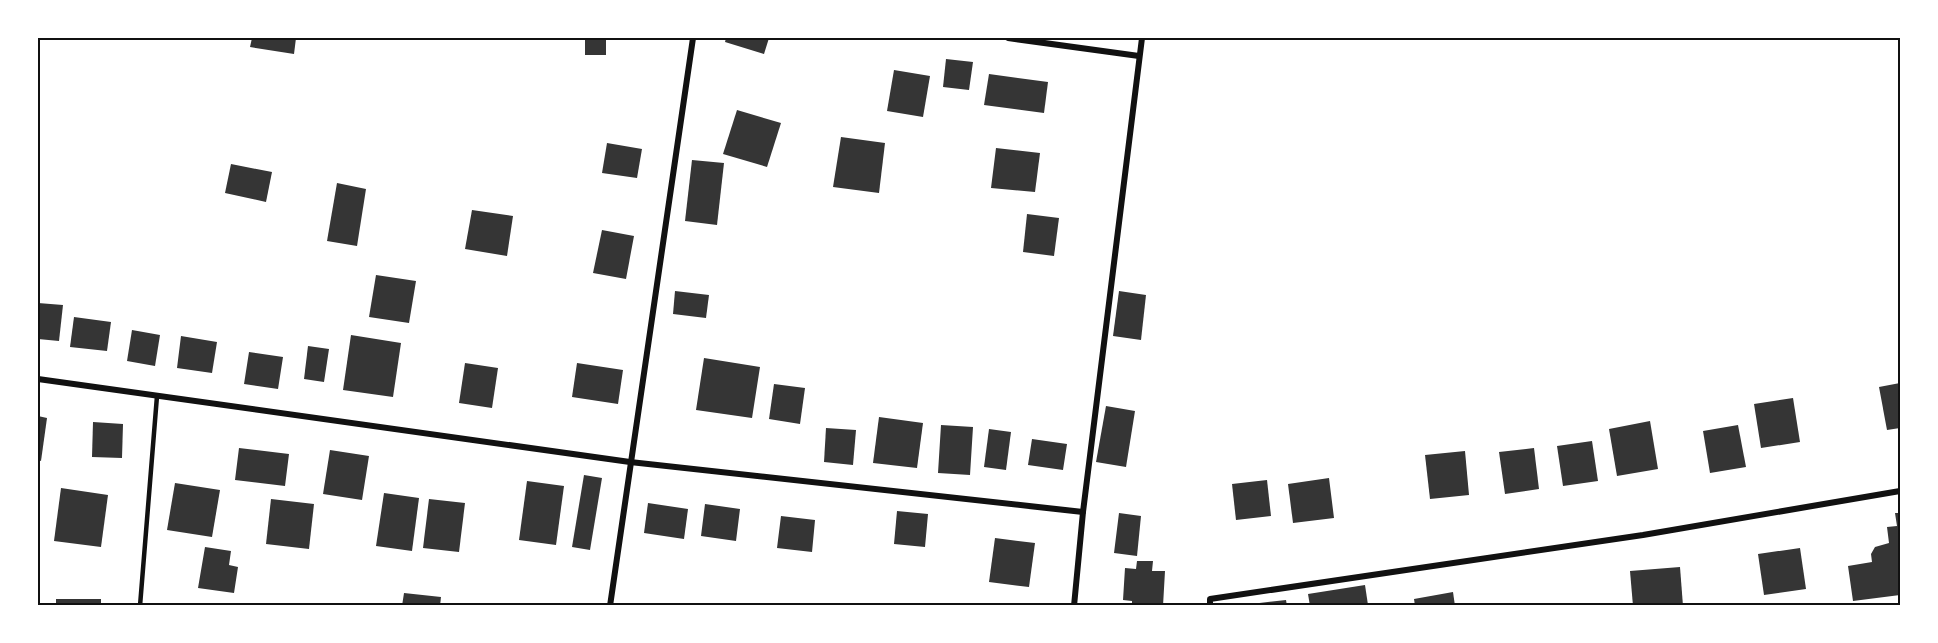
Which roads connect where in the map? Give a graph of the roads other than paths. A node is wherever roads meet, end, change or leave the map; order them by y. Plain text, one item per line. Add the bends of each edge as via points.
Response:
1 (693, 38) edge
2 (1008, 38) edge
3 (1142, 38) edge
4 (1139, 56) junction
5 (38, 379) edge
6 (157, 396) junction
7 (630, 462) junction
8 (1900, 491) edge
9 (1083, 512) junction
10 (140, 606) edge
11 (610, 606) edge
12 (1074, 606) edge
13 (1210, 606) edge

1 - 7 street
2 - 4 street
3 - 4 street
4 - 9 street
5 - 6 street
6 - 7 street
6 - 10 lane
7 - 9 street
7 - 11 street
8 - 13 street via 1642,535 1210,599
9 - 12 street

